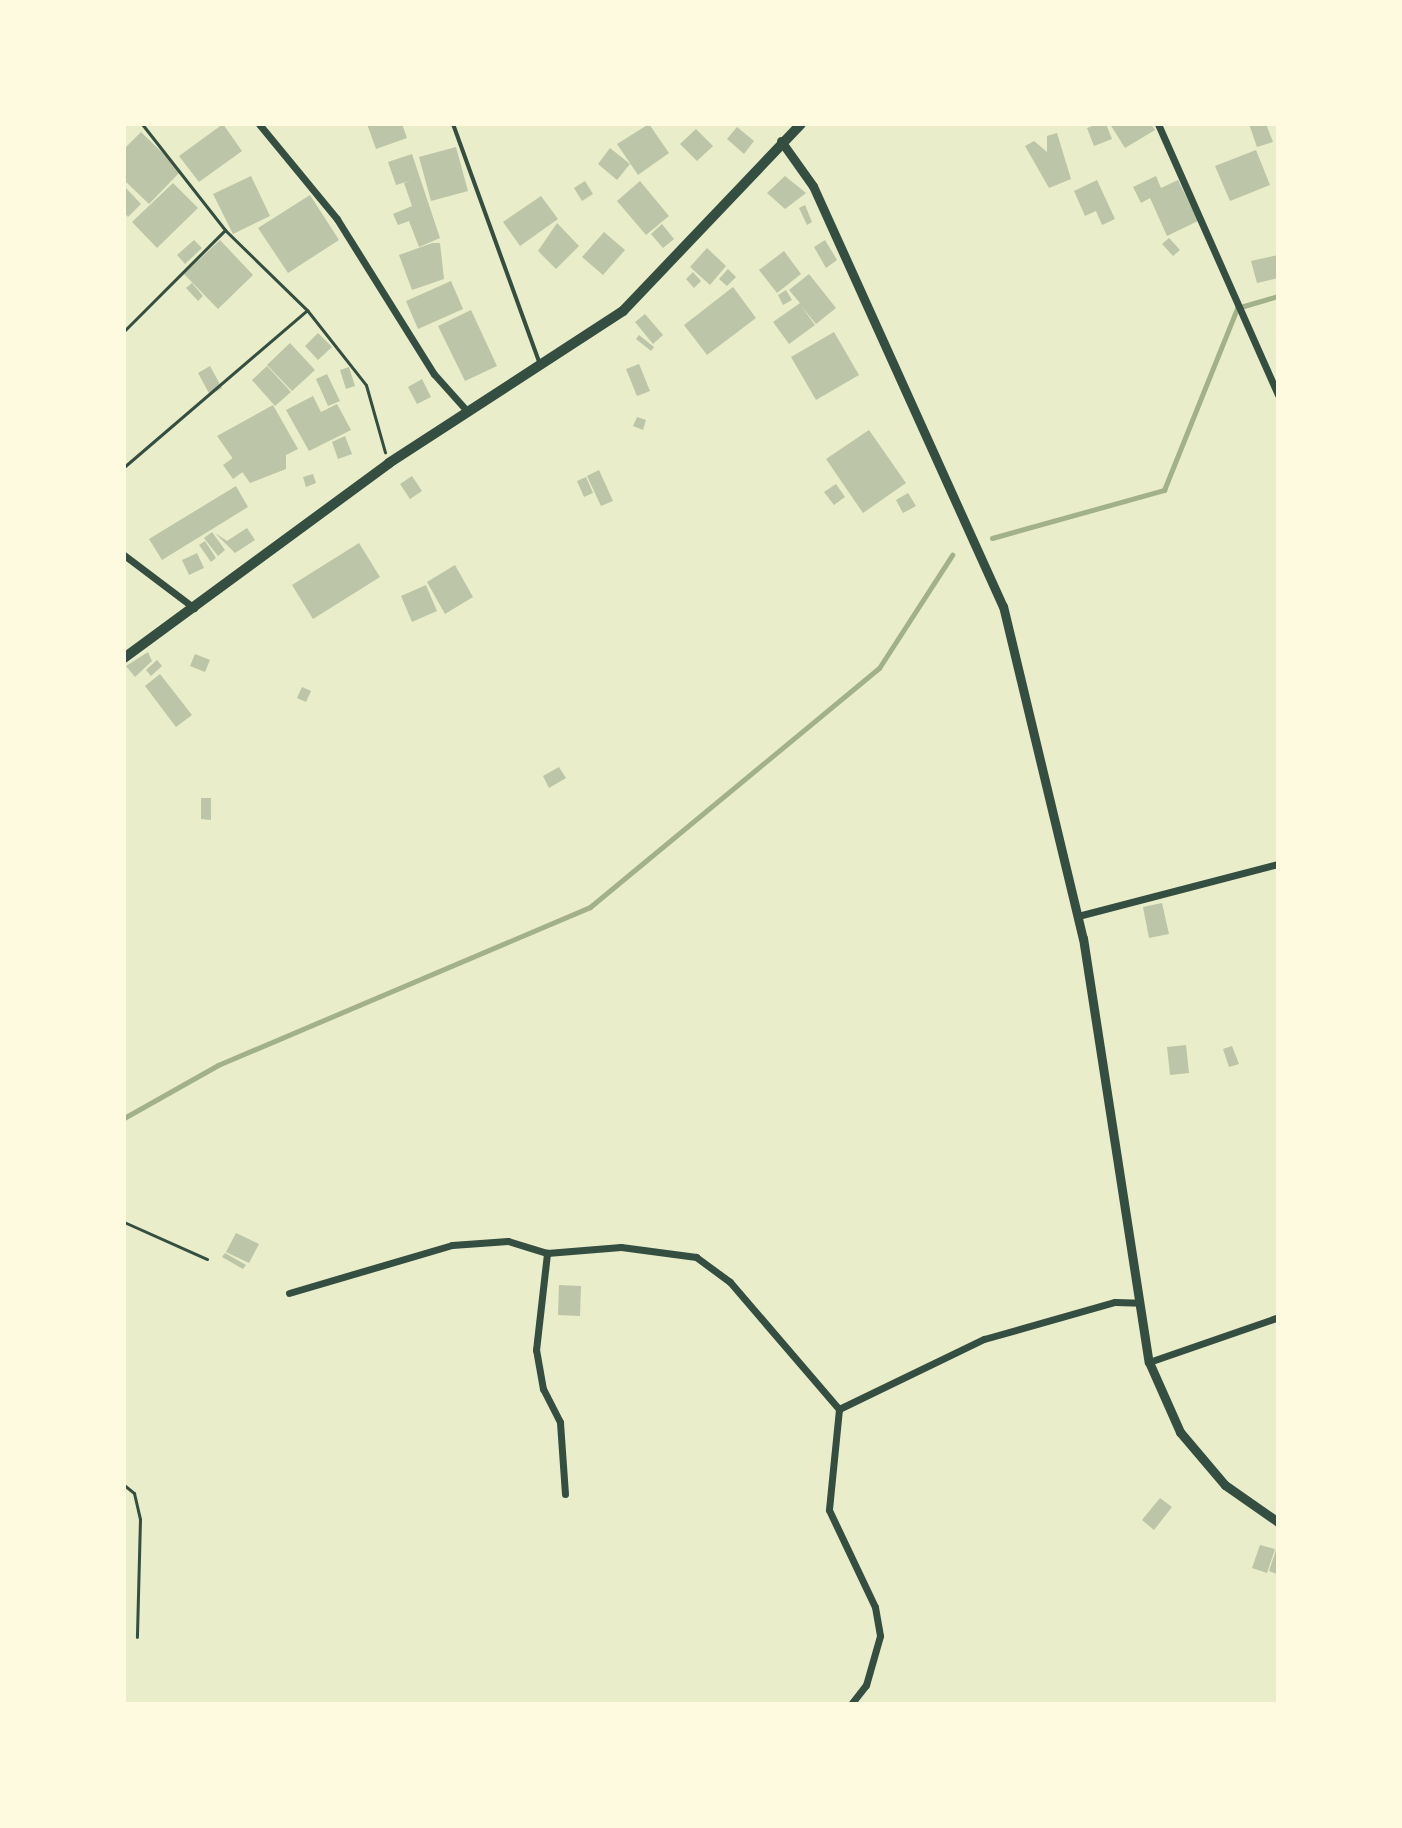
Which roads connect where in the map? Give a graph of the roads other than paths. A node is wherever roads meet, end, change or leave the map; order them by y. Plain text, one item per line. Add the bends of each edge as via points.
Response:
1 (259, 124) edge
2 (453, 124) edge
3 (801, 124) edge
4 (1158, 124) edge
5 (781, 141) junction
6 (541, 367) junction
7 (1278, 395) edge
8 (468, 412) junction
9 (124, 555) edge
10 (194, 608) junction
11 (124, 658) edge
12 (1278, 864) edge
13 (1078, 916) junction
14 (547, 1253) junction
15 (289, 1293) dead end
16 (1140, 1303) junction
17 (1276, 1318) dead end
18 (1149, 1362) junction
19 (839, 1409) junction
20 (565, 1494) dead end
21 (1278, 1522) edge
22 (851, 1704) edge

1 - 8 street via 337,219 434,374
2 - 6 lane
3 - 5 main road
4 - 7 street
5 - 6 main road via 623,311
5 - 13 street via 813,186 1003,606
6 - 8 main road
8 - 10 main road via 389,463
9 - 10 street
10 - 11 main road
12 - 13 street
13 - 16 street
14 - 15 street via 508,1241 452,1245
14 - 19 street via 621,1247 696,1257 741,1293
14 - 20 street via 536,1350 560,1422
16 - 18 street
16 - 19 street via 1100,1306 984,1339
17 - 18 street
18 - 21 street via 1180,1432 1225,1485
19 - 22 street via 829,1510 875,1607 880,1636 866,1685

